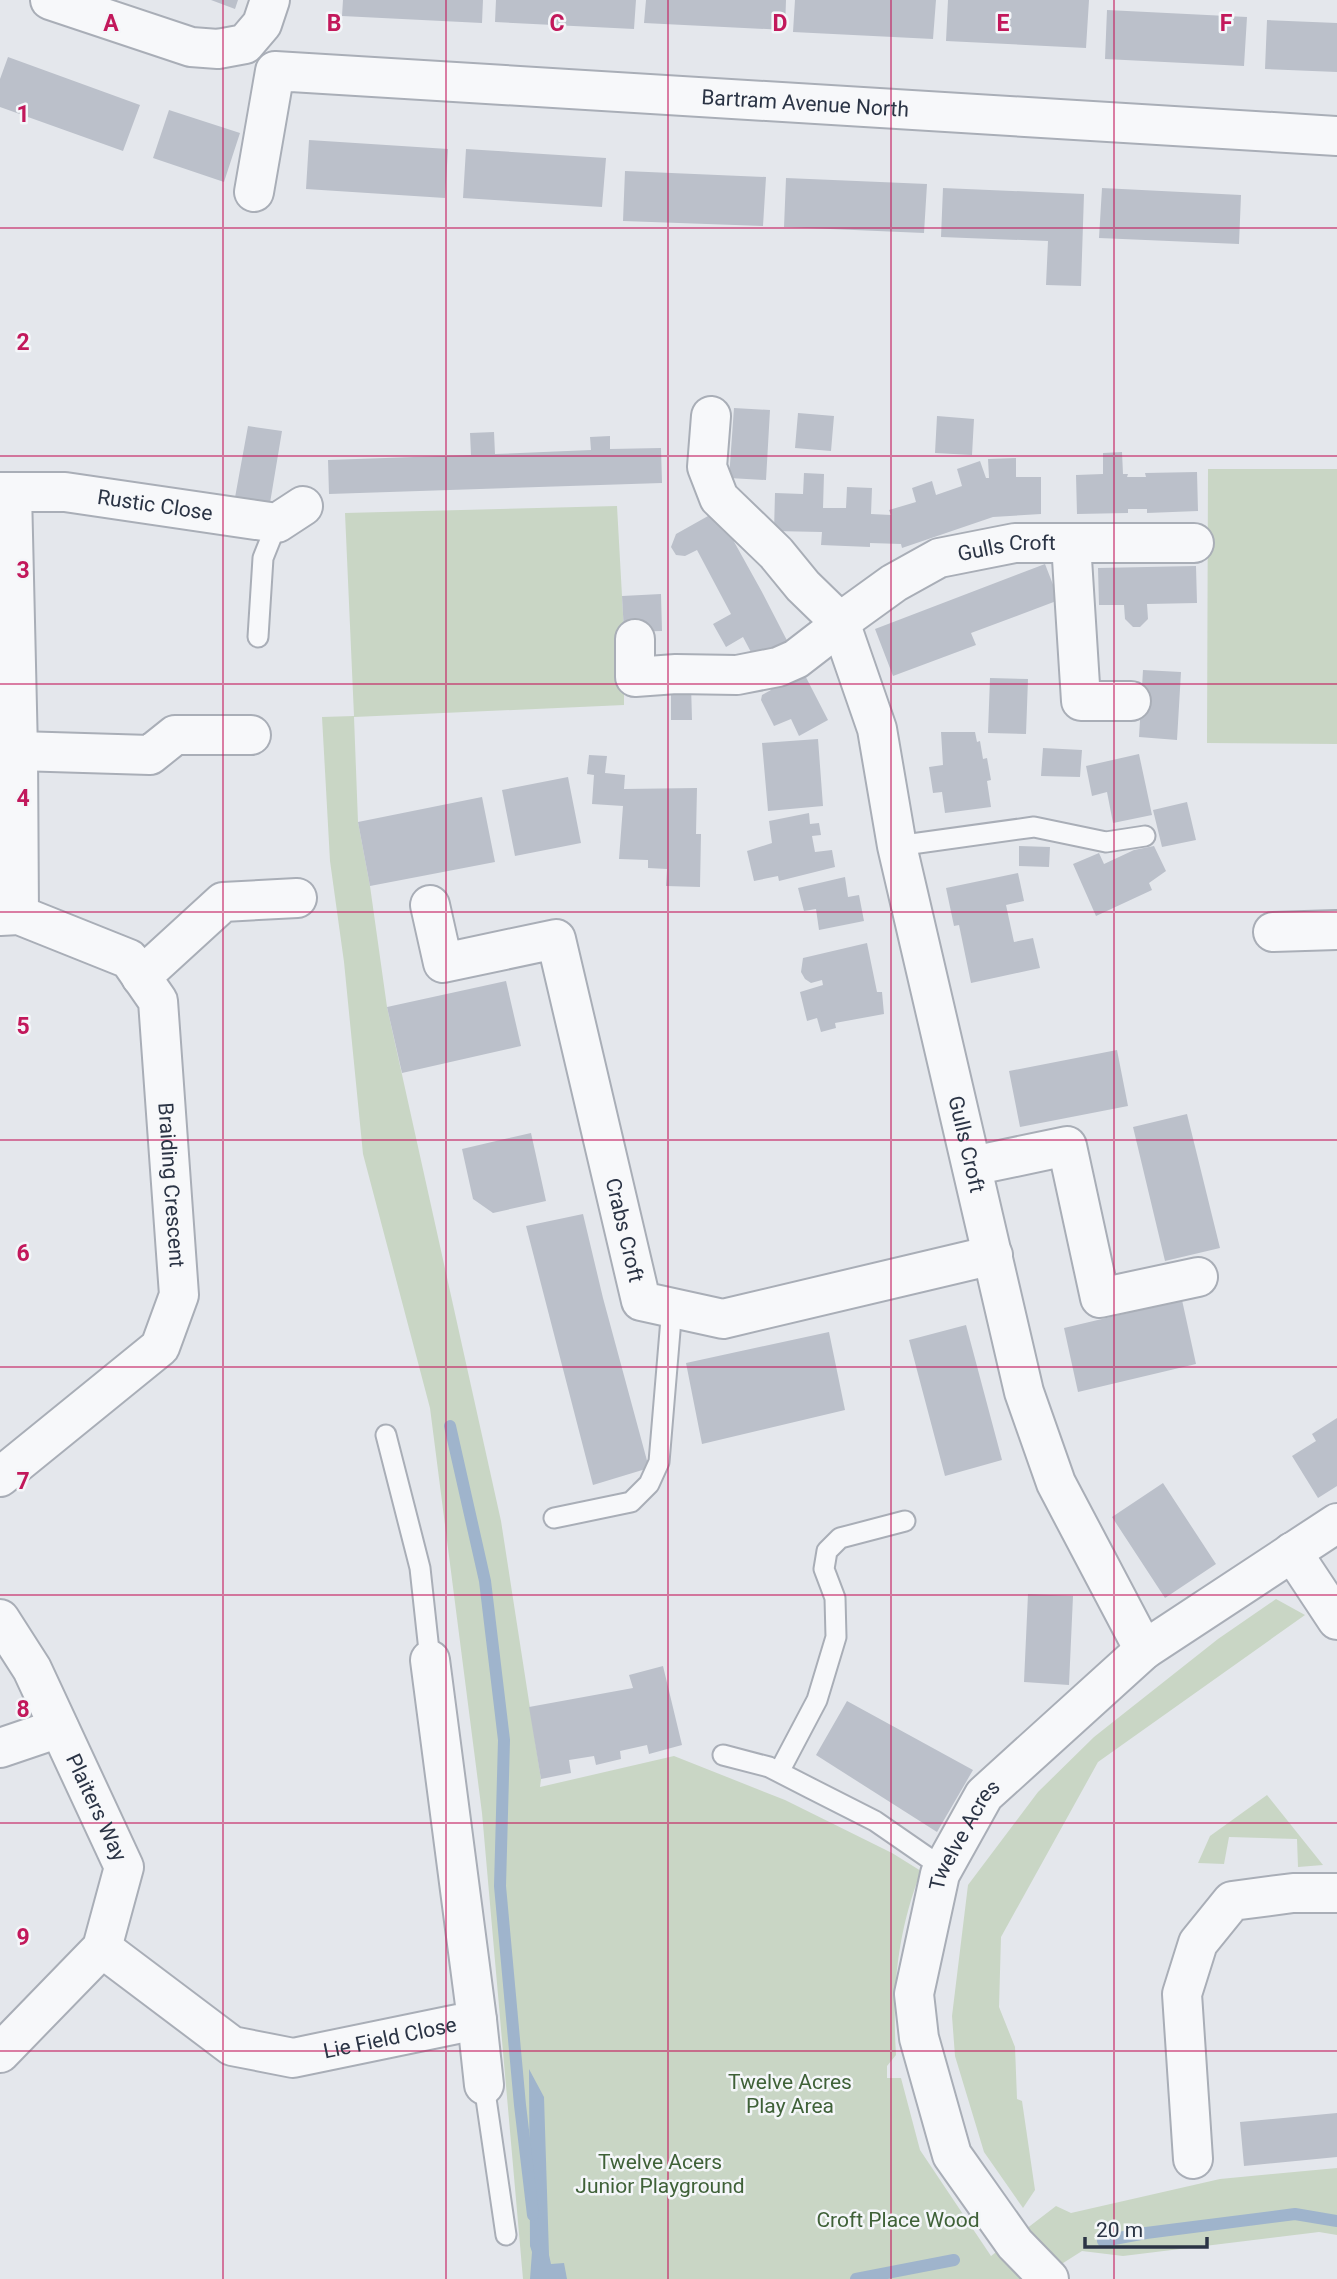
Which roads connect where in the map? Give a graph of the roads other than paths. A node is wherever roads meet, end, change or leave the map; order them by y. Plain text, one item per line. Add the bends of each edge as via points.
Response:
1 (50, 0) edge
2 (270, 0) edge
3 (1337, 136) edge
4 (254, 192) dead end
5 (711, 416) dead end
6 (6, 492) edge
7 (290, 514) joint
8 (1071, 543) junction
9 (1194, 543) dead end
10 (840, 622) junction
11 (258, 637) dead end
12 (635, 639) dead end
13 (1131, 701) dead end
14 (251, 735) dead end
15 (18, 751) junction
16 (1145, 836) dead end
17 (897, 846) junction
18 (297, 898) dead end
19 (430, 905) dead end
20 (10, 915) edge
21 (1337, 930) edge
22 (1273, 932) dead end
23 (141, 977) junction
24 (972, 1166) junction
25 (993, 1255) junction
26 (1198, 1277) dead end
27 (673, 1307) junction
28 (386, 1435) dead end
29 (0, 1477) edge
30 (554, 1518) dead end
31 (905, 1521) dead end
32 (1337, 1523) edge
33 (1292, 1552) junction
34 (0, 1619) edge
35 (1337, 1620) edge
36 (1144, 1650) junction
37 (430, 1660) joint
38 (59, 1728) junction
39 (0, 1748) edge
40 (723, 1755) dead end
41 (779, 1772) junction
42 (943, 1868) junction
43 (1337, 1893) edge
44 (102, 1948) junction
45 (477, 2021) junction
46 (0, 2053) edge
47 (484, 2085) joint
48 (1193, 2159) dead end
49 (506, 2235) dead end
50 (1049, 2279) edge

1 - 2 street via 191,47 218,49 245,44 261,24
3 - 4 street, Bartram Avenue North via 275,71
5 - 10 street, Gulls Croft via 707,467 719,498
6 - 7 street, Rustic Close via 65,492
6 - 15 street
7 - 11 lane via 263,558
8 - 9 street, Gulls Croft
8 - 10 street, Gulls Croft via 1015,543 939,558
8 - 13 street via 1080,701
10 - 12 street, Gulls Croft via 796,659 737,675 635,677
10 - 17 street, Gulls Croft via 877,729
14 - 15 street via 175,735 150,755
15 - 20 street
16 - 17 lane via 1107,842 1034,827
17 - 24 street, Gulls Croft
18 - 23 street via 223,902
19 - 27 street, Crabs Croft via 443,963 556,939 641,1301
20 - 23 street, Braiding Crescent via 129,959
21 - 22 street
23 - 29 street, Braiding Crescent via 158,1002 179,1296 160,1348
24 - 25 street, Gulls Croft
24 - 26 street via 1067,1146 1100,1298
25 - 27 street, Crabs Croft via 723,1319
25 - 36 street, Gulls Croft via 1024,1392 1056,1483
27 - 30 lane via 659,1462 649,1484 631,1502
28 - 37 lane via 420,1568
31 - 41 lane via 840,1538 827,1551 824,1569 835,1598 836,1637 817,1700
32 - 33 street, Twelve Acres
33 - 35 street
33 - 36 street, Twelve Acres
34 - 38 street, Plaiters Way via 32,1669
36 - 42 street, Twelve Acres via 984,1795
37 - 45 street, Lie Field Close
38 - 39 street
38 - 44 street, Plaiters Way via 124,1867
40 - 41 lane
41 - 42 lane via 875,1821
42 - 50 street, Twelve Acres via 914,1994 919,2039 952,2155 1015,2245
43 - 48 street via 1232,1901 1198,1943 1182,1994
44 - 45 street, Lie Field Close via 232,2046 293,2058
44 - 46 street, Plaiters Way
45 - 47 street
47 - 49 lane

